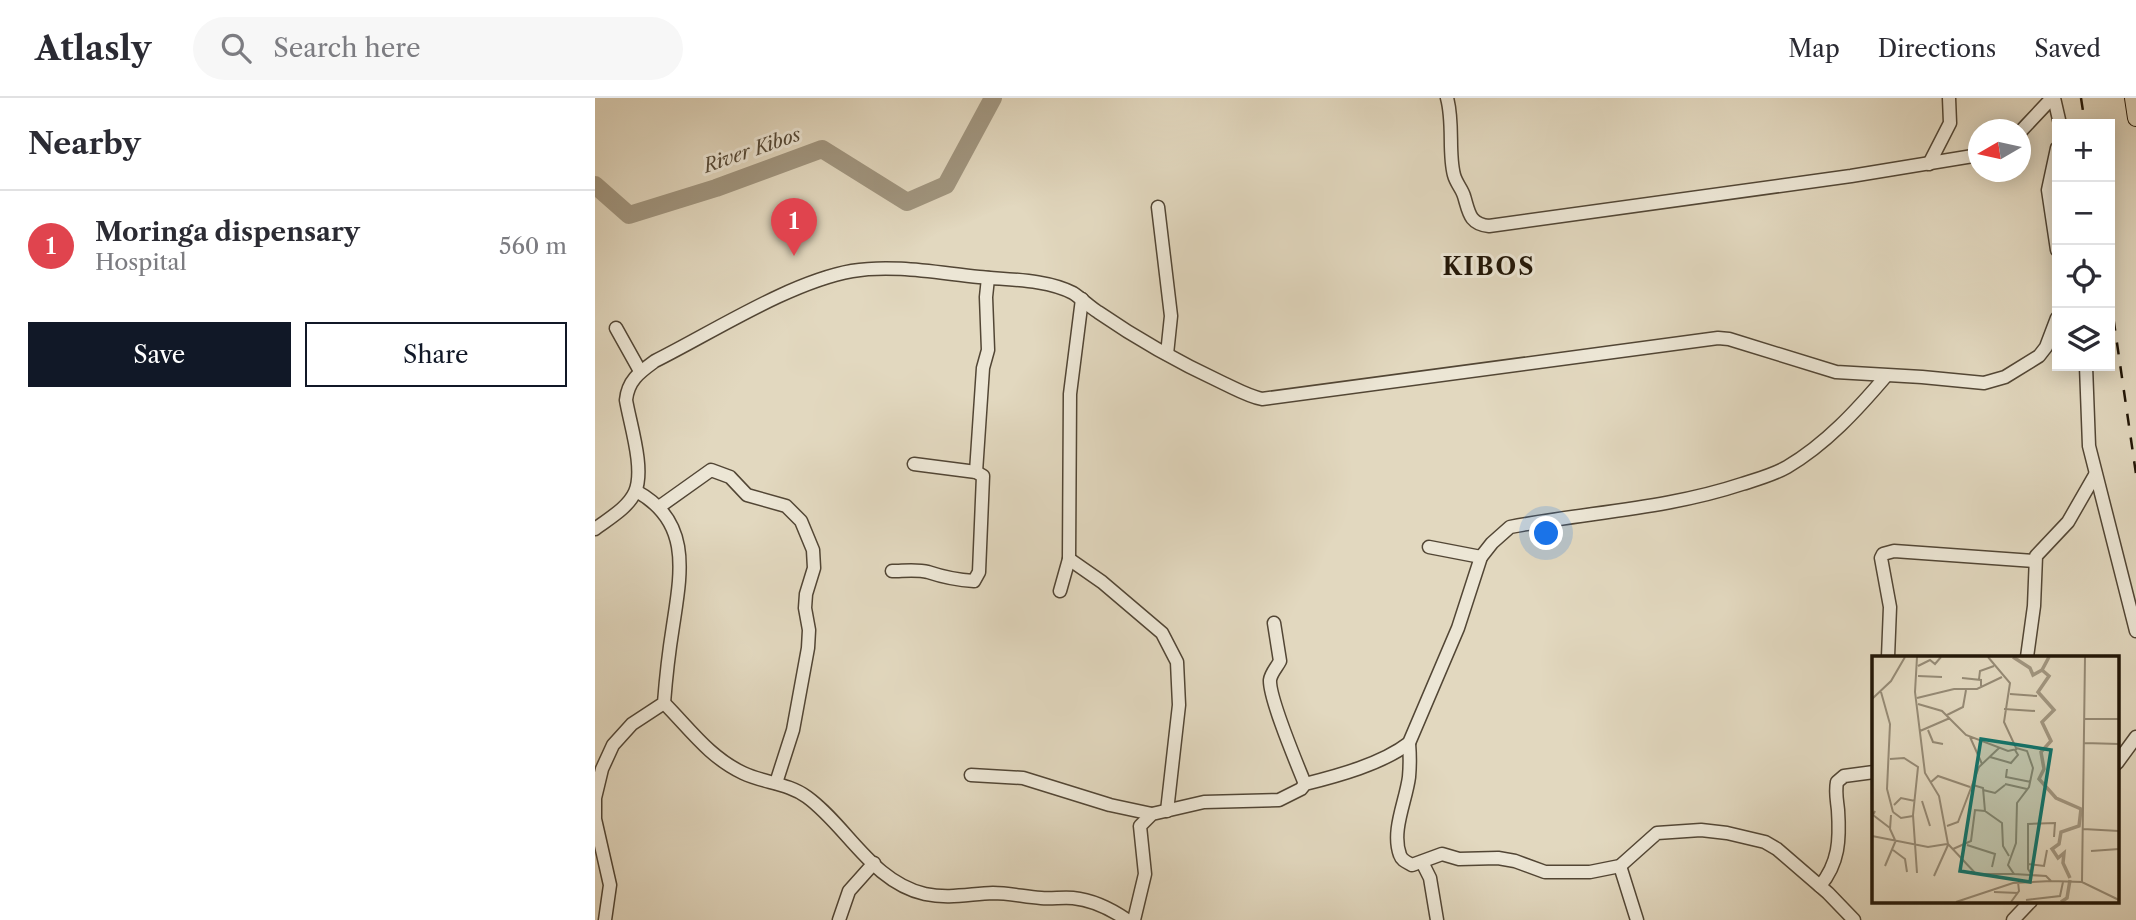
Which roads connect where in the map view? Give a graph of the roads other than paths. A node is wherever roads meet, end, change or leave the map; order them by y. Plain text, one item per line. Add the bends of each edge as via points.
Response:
1 (1447, 98) edge
2 (1949, 98) edge
3 (2053, 98) edge
4 (2133, 98) edge
5 (2136, 118) edge
6 (2059, 119) edge
7 (2031, 121) edge
8 (1968, 157) edge
9 (1929, 164) junction
10 (2052, 171) edge
11 (1158, 208) dead end
12 (2056, 245) edge
13 (988, 278) junction
14 (1082, 299) junction
15 (616, 328) dead end
16 (2052, 331) edge
17 (2052, 347) edge
18 (2044, 351) junction
19 (1167, 354) junction
20 (640, 371) junction
21 (2086, 371) edge
22 (1886, 376) junction
23 (914, 464) dead end
24 (977, 472) junction
25 (2095, 475) junction
26 (636, 491) junction
27 (659, 507) junction
28 (595, 529) edge
29 (1429, 547) dead end
30 (1481, 557) junction
31 (1069, 559) junction
32 (2035, 561) junction
33 (892, 571) dead end
34 (1060, 591) dead end
35 (1274, 623) dead end
36 (2136, 631) edge
37 (1888, 656) edge
38 (2027, 656) edge
39 (664, 703) junction
40 (2136, 737) edge
41 (1409, 743) junction
42 (2119, 760) edge
43 (1872, 772) edge
44 (971, 775) dead end
45 (776, 783) junction
46 (1305, 784) junction
47 (1167, 811) junction
48 (1152, 814) junction
49 (1422, 862) junction
50 (874, 863) junction
51 (1620, 866) junction
52 (1820, 886) junction
53 (2030, 902) edge
54 (605, 920) edge
55 (839, 920) edge
56 (1127, 920) edge
57 (1134, 920) edge
58 (1437, 920) edge
59 (1637, 920) edge
60 (1854, 920) edge
61 (2013, 920) edge

1 - 9 street via 1454,175 1467,212 1480,225
2 - 9 street via 1950,123
3 - 6 street
3 - 7 street
4 - 5 main road
8 - 9 street
10 - 12 street via 2048,190
11 - 19 street via 1171,316
13 - 14 street via 1051,286
13 - 20 street via 877,268 830,276 763,305
13 - 24 street via 988,350
14 - 19 street
14 - 31 street via 1070,394
15 - 20 street
16 - 18 street
17 - 18 street
18 - 22 street via 2023,368 1984,383
19 - 22 street via 1262,399 1718,338 1827,370
20 - 26 street via 626,400 637,464
21 - 25 street via 2089,446
22 - 30 street via 1848,420 1769,476 1680,501 1510,527
23 - 24 street
24 - 33 street via 984,480 976,578
25 - 32 street via 2068,522
25 - 36 street
26 - 27 street
26 - 28 street
27 - 39 street via 672,527 681,565
27 - 45 street via 711,470 730,477 747,495 786,506 808,535 815,561 806,594 809,638 793,730
29 - 30 street
30 - 41 street via 1458,628
31 - 34 street
31 - 47 street via 1162,633 1177,662 1179,705
32 - 37 street via 1894,551 1883,554 1890,607
32 - 38 street
35 - 46 street via 1280,661 1271,687
39 - 45 street via 710,752 744,773
39 - 54 street via 632,724 613,745 602,769 595,818 610,885
40 - 42 street
41 - 46 street via 1371,763
41 - 49 street via 1399,854 1412,865
43 - 52 street via 1844,776 1837,782 1839,839 1833,869
44 - 48 street via 1023,778
45 - 50 street via 811,800
46 - 47 street via 1279,800 1204,802
47 - 48 street
48 - 57 street via 1140,826 1145,874
49 - 51 street via 1442,854 1459,859 1498,858 1545,872 1590,872
49 - 58 street via 1430,878
50 - 55 street via 849,891
50 - 56 street via 895,882 924,894 1076,898
51 - 52 street via 1657,833 1727,832 1765,842
51 - 59 street
52 - 60 street
53 - 61 street

